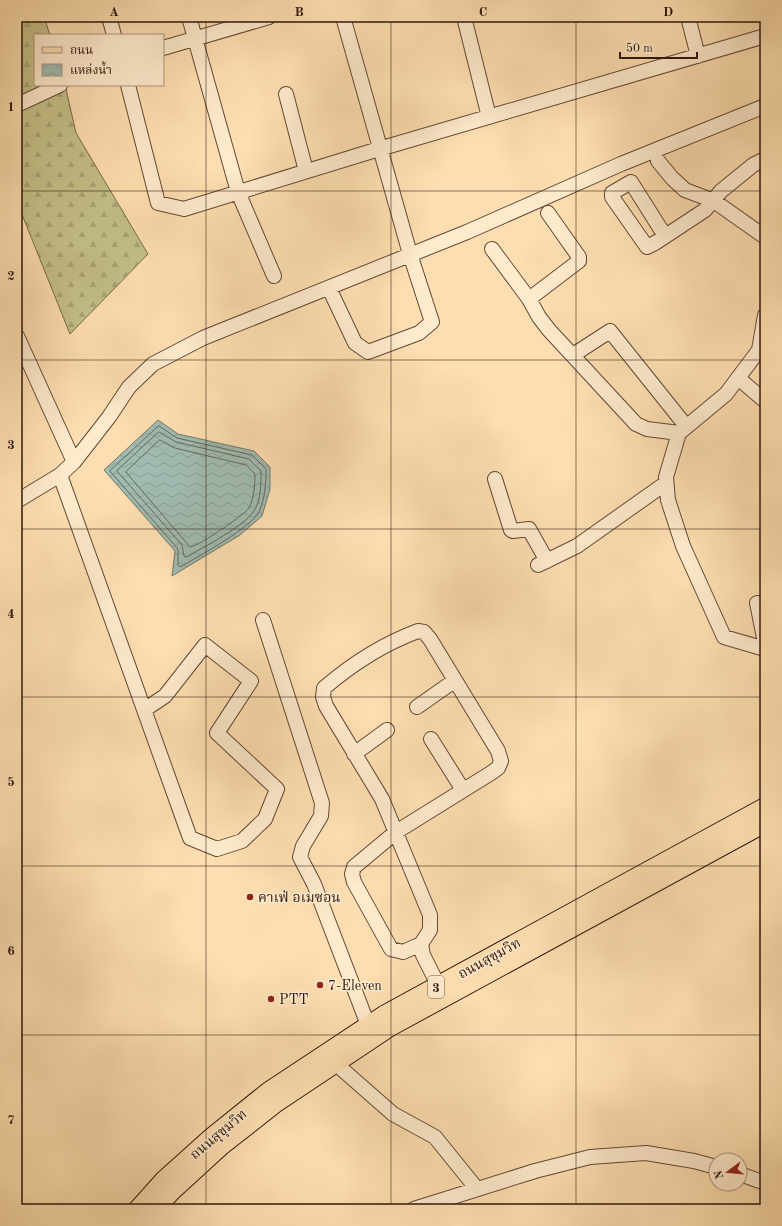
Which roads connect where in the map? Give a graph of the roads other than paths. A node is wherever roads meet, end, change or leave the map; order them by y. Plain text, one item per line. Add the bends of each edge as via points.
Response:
1 (110, 17) edge
2 (189, 17) edge
3 (343, 17) edge
4 (464, 17) edge
5 (688, 17) edge
6 (262, 18) edge
7 (114, 34) edge
8 (765, 36) edge
9 (196, 39) junction
10 (164, 48) edge
11 (698, 56) junction
12 (58, 86) edge
13 (128, 86) edge
14 (286, 94) dead end
15 (17, 105) edge
16 (765, 106) edge
17 (489, 116) junction
18 (380, 149) junction
19 (765, 159) edge
20 (658, 161) dead end
21 (306, 171) junction
22 (238, 192) junction
23 (714, 201) junction
24 (548, 212) dead end
25 (665, 236) dead end
26 (765, 237) edge
27 (492, 249) dead end
28 (410, 254) junction
29 (274, 276) dead end
30 (329, 288) junction
31 (529, 299) junction
32 (765, 315) edge
33 (17, 336) edge
34 (762, 350) edge
35 (573, 355) junction
36 (738, 378) junction
37 (765, 401) edge
38 (682, 429) junction
39 (74, 462) junction
40 (60, 475) junction
41 (495, 479) dead end
42 (666, 483) junction
43 (17, 501) edge
44 (757, 603) dead end
45 (263, 620) dead end
46 (765, 643) edge
47 (765, 649) edge
48 (454, 681) junction
49 (417, 707) dead end
50 (144, 710) junction
51 (387, 730) dead end
52 (431, 740) dead end
53 (354, 754) junction
54 (463, 790) junction
55 (765, 807) edge
56 (765, 823) edge
57 (396, 832) junction
58 (421, 944) junction
59 (438, 985) junction
60 (368, 1026) junction
61 (335, 1063) junction
62 (708, 1165) edge
63 (748, 1177) edge
64 (765, 1184) edge
65 (477, 1188) junction
66 (138, 1209) edge
67 (155, 1209) edge
68 (414, 1209) edge

1 - 7 street
2 - 9 street
3 - 18 street
4 - 17 street
5 - 11 street
6 - 9 street
8 - 11 street
9 - 10 street
9 - 22 street
11 - 17 street
12 - 15 street
13 - 22 street via 158,203 184,209
14 - 21 street
16 - 28 street
17 - 18 street
18 - 21 street
18 - 28 street
19 - 23 street via 753,165 721,191
20 - 23 street via 685,190
21 - 22 street
22 - 29 street
23 - 25 street via 705,210
23 - 26 street
24 - 31 street via 579,257 579,261
27 - 31 street
28 - 30 street
28 - 30 street via 432,322 419,333 368,352 355,343
30 - 39 street via 204,338 153,364 129,387 110,417
31 - 35 street via 539,317
32 - 34 street
33 - 39 street
34 - 36 street
35 - 38 street via 636,424 646,430
35 - 38 street via 610,331
36 - 37 street
36 - 38 street via 726,394
38 - 42 street
39 - 40 street
40 - 43 street
40 - 50 street
41 - 42 street via 511,530 529,529 543,563 577,546
42 - 47 street via 668,500 683,546 724,637
44 - 46 street
45 - 60 street via 322,803 321,816 303,846 300,857 314,884
48 - 49 street
48 - 53 street via 430,639 424,632 418,631 373,652 336,677 324,688 323,697
48 - 54 street via 498,751 501,761 498,768
50 - 50 street via 165,696 205,644 251,680 216,733 277,789 265,819 242,841 217,848 190,838
51 - 53 street
52 - 54 street
53 - 57 street via 382,799
54 - 57 street
55 - 59 main road, ถนนสุขุมวิท / 3
56 - 61 main road, ถนนสุขุมวิท / 3 via 396,1024
57 - 58 street via 430,915 430,930
57 - 58 street via 358,861 352,874 392,949 403,952
58 - 59 street via 423,955
59 - 60 main road, ถนนสุขุมวิท / 3
60 - 66 main road, ถนนสุขุมวิท / 3 via 269,1092 218,1132 164,1180
61 - 65 street via 393,1114 435,1137
61 - 67 main road, ถนนสุขุมวิท / 3 via 276,1103 220,1147 172,1190
62 - 65 street via 646,1153 590,1157
63 - 64 street
65 - 68 street

